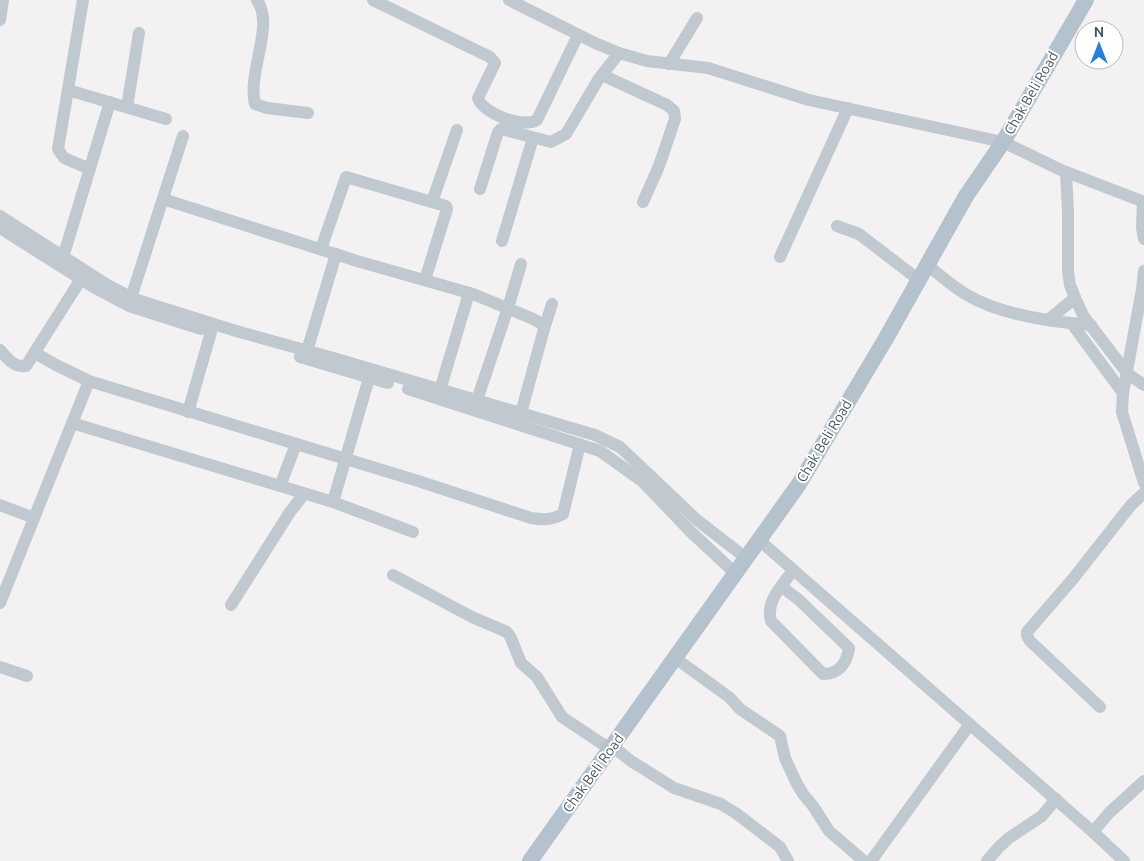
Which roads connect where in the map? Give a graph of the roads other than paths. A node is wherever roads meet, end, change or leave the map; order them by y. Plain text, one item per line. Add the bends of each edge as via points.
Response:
1 (3, 0) edge
2 (83, 0) edge
3 (258, 0) edge
4 (373, 0) edge
5 (509, 0) edge
6 (1086, 0) edge
7 (531, 5) edge
8 (697, 18) dead end
9 (0, 20) edge
10 (139, 33) dead end
11 (578, 35) junction
12 (619, 53) junction
13 (669, 64) junction
14 (602, 75) junction
15 (68, 90) junction
16 (110, 102) junction
17 (127, 107) junction
18 (848, 108) junction
19 (308, 113) dead end
20 (166, 119) dead end
21 (457, 130) dead end
22 (183, 136) dead end
23 (533, 138) junction
24 (1003, 142) junction
25 (90, 169) junction
26 (1066, 172) junction
27 (480, 189) dead end
28 (163, 199) junction
29 (432, 202) junction
30 (643, 202) dead end
31 (1143, 202) edge
32 (0, 216) edge
33 (837, 226) dead end
34 (0, 228) edge
35 (1144, 239) edge
36 (502, 241) dead end
37 (321, 249) junction
38 (336, 254) junction
39 (780, 257) dead end
40 (62, 261) junction
41 (521, 264) dead end
42 (927, 265) junction
43 (1144, 271) edge
44 (81, 279) junction
45 (425, 280) junction
46 (919, 280) junction
47 (469, 293) junction
48 (131, 298) junction
49 (1075, 298) junction
50 (552, 304) dead end
51 (508, 308) junction
52 (1048, 320) junction
53 (1072, 324) junction
54 (1091, 325) junction
55 (544, 329) junction
56 (211, 332) junction
57 (1109, 349) junction
58 (0, 350) edge
59 (307, 351) junction
60 (35, 353) junction
61 (1097, 358) junction
62 (1118, 361) junction
63 (336, 363) junction
64 (1106, 371) junction
65 (1128, 374) junction
66 (370, 378) junction
67 (89, 380) junction
68 (1144, 385) edge
69 (440, 390) junction
70 (1123, 393) junction
71 (477, 400) junction
72 (188, 412) junction
73 (522, 414) junction
74 (72, 423) junction
75 (296, 444) junction
76 (580, 444) junction
77 (346, 459) junction
78 (1144, 484) edge
79 (280, 486) junction
80 (1144, 493) edge
81 (304, 494) junction
82 (333, 502) junction
83 (0, 506) edge
84 (34, 518) junction
85 (413, 532) dead end
86 (759, 540) junction
87 (746, 558) junction
88 (793, 570) junction
89 (735, 573) junction
90 (392, 575) dead end
91 (782, 587) junction
92 (0, 603) edge
93 (231, 606) dead end
94 (675, 658) junction
95 (0, 667) edge
96 (26, 676) dead end
97 (1100, 707) dead end
98 (970, 724) junction
99 (611, 747) junction
100 (1144, 781) edge
101 (1056, 799) junction
102 (1093, 832) junction
103 (530, 861) edge
104 (788, 861) edge
105 (864, 861) edge
106 (871, 861) edge
107 (987, 861) edge
108 (1124, 861) edge

1 - 9 street
2 - 15 street
3 - 19 street via 263,20 252,84 255,104
4 - 11 street via 490,57 495,63 481,89 479,103 512,122 532,123 537,120
5 - 7 street
6 - 24 main road, Chak Beli Road
7 - 11 street
8 - 13 street
10 - 17 street
11 - 12 street
12 - 13 street
12 - 14 street
13 - 18 street via 708,68 808,100
14 - 23 street via 566,134 551,142
14 - 30 street via 674,111 675,119
15 - 16 street
15 - 25 street via 58,151 64,158
16 - 17 street
16 - 25 street
17 - 20 street
18 - 24 street
18 - 39 street
21 - 29 street
22 - 28 street
23 - 27 street via 501,129
23 - 36 street
24 - 26 street
24 - 42 main road, Chak Beli Road via 966,196
25 - 40 street
26 - 31 street
26 - 49 street via 1068,271
28 - 37 street
28 - 48 street
29 - 37 street via 346,177
29 - 45 street via 447,209
31 - 35 street
32 - 40 street
33 - 46 street via 859,234
34 - 40 street
37 - 38 street
38 - 45 street
38 - 59 street
40 - 44 street
40 - 48 street
41 - 51 street
42 - 46 main road, Chak Beli Road
42 - 52 street via 981,302
43 - 65 street
44 - 56 street via 129,306
44 - 60 street
45 - 47 street
46 - 86 main road, Chak Beli Road via 799,484
47 - 51 street
47 - 69 street
48 - 59 street
49 - 52 street
49 - 54 street
50 - 55 street
51 - 55 street via 542,324
51 - 71 street
52 - 53 street
53 - 54 street
53 - 61 street
54 - 57 street
55 - 73 street
56 - 63 street
56 - 72 street
57 - 61 street via 1106,358
57 - 62 street
58 - 60 street via 22,367
59 - 63 street
60 - 67 street
61 - 64 street
62 - 64 street via 1110,363
62 - 65 street
63 - 66 street
63 - 69 street
64 - 70 street
65 - 68 street
65 - 70 street
66 - 76 street
66 - 77 street
67 - 72 street
67 - 74 street
69 - 71 street
70 - 78 street via 1122,412
71 - 73 street
72 - 75 street
73 - 87 street via 595,435 620,447 697,520
74 - 79 street
74 - 84 street
75 - 77 street
75 - 79 street
76 - 77 street via 562,514 543,520
76 - 89 street via 600,451 636,476
77 - 82 street
79 - 81 street
80 - 97 street via 1027,632 1030,641
81 - 82 street
81 - 93 street
82 - 85 street
83 - 84 street
84 - 92 street
86 - 87 main road, Chak Beli Road
86 - 88 street
87 - 89 main road, Chak Beli Road
88 - 91 street
88 - 98 street
89 - 94 main road, Chak Beli Road
90 - 99 street via 507,632 521,663 537,677 562,717
91 - 91 street via 768,612 771,621 823,674 836,672 849,648 798,598
94 - 99 main road, Chak Beli Road
94 - 105 street via 780,736 786,758 803,794 829,831
95 - 96 street
98 - 101 street
98 - 106 street
99 - 103 main road, Chak Beli Road
99 - 104 street via 674,788 721,804 738,814 780,847
100 - 102 street
101 - 102 street
101 - 107 street via 1042,816 999,847
102 - 108 street

